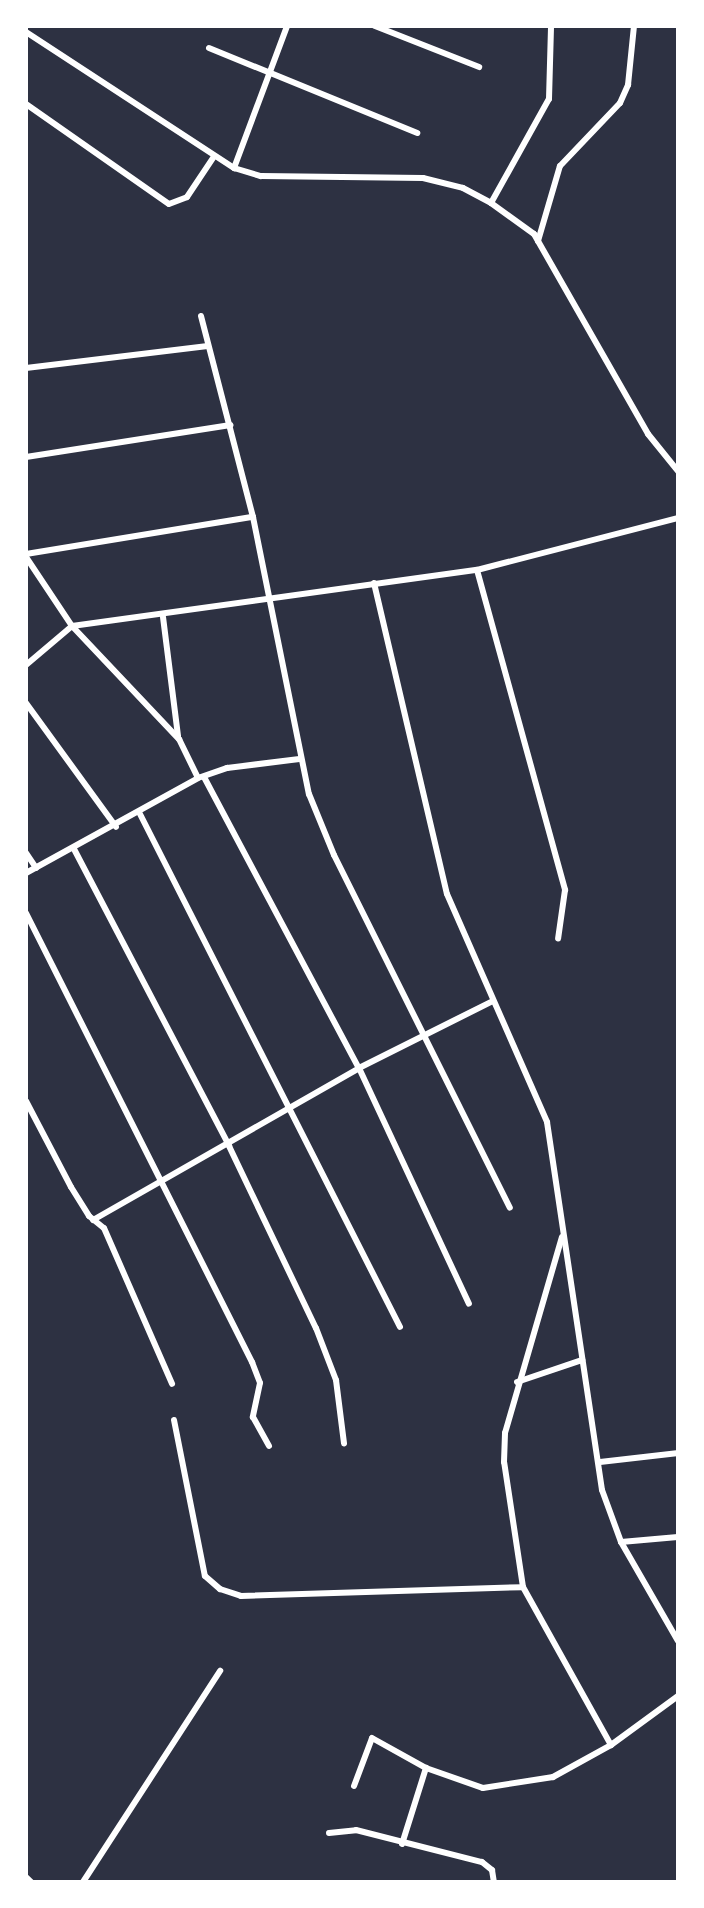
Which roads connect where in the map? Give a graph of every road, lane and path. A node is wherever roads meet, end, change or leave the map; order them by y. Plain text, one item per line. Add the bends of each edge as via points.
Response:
1 (287, 26) edge
2 (375, 26) edge
3 (551, 26) edge
4 (634, 26) edge
5 (26, 32) edge
6 (209, 48) dead end
7 (479, 67) dead end
8 (270, 72) junction
9 (26, 104) edge
10 (417, 133) dead end
11 (213, 158) junction
12 (234, 168) junction
13 (491, 203) junction
14 (538, 241) junction
15 (201, 316) dead end
16 (208, 346) junction
17 (26, 368) edge
18 (231, 425) junction
19 (26, 457) edge
20 (678, 471) edge
21 (253, 517) junction
22 (678, 518) edge
23 (26, 556) edge
24 (477, 570) junction
25 (374, 583) junction
26 (268, 599) junction
27 (163, 617) junction
28 (72, 626) junction
29 (26, 665) edge
30 (26, 703) edge
31 (179, 739) junction
32 (299, 759) junction
33 (201, 777) junction
34 (140, 814) junction
35 (116, 827) junction
36 (74, 849) junction
37 (26, 853) edge
38 (36, 868) junction
39 (26, 873) edge
40 (26, 913) edge
41 (558, 939) dead end
42 (493, 1001) junction
43 (424, 1033) junction
44 (359, 1068) junction
45 (26, 1101) edge
46 (291, 1108) junction
47 (229, 1146) junction
48 (164, 1181) junction
49 (510, 1208) dead end
50 (93, 1220) junction
51 (563, 1231) junction
52 (469, 1304) dead end
53 (400, 1327) dead end
54 (582, 1360) junction
55 (517, 1382) junction
56 (172, 1384) dead end
57 (174, 1420) dead end
58 (344, 1443) dead end
59 (269, 1446) dead end
60 (678, 1453) edge
61 (600, 1462) junction
62 (678, 1537) edge
63 (621, 1542) junction
64 (523, 1587) junction
65 (678, 1641) edge
66 (220, 1671) dead end
67 (678, 1696) edge
68 (611, 1745) junction
69 (426, 1768) junction
70 (354, 1786) dead end
71 (329, 1833) dead end
72 (402, 1844) junction
73 (26, 1877) edge
74 (31, 1882) edge
75 (83, 1882) edge
76 (494, 1882) edge

1 - 8 street
2 - 7 street
3 - 13 street via 549,99
4 - 14 street via 628,85 620,103 560,166
5 - 11 street
6 - 8 street
8 - 10 street
8 - 12 street
9 - 11 street via 169,204 187,197
11 - 12 street
12 - 13 street via 261,176 423,178 463,188
13 - 14 street
14 - 20 street via 648,434
15 - 16 street
16 - 17 street
16 - 18 street
18 - 19 street
18 - 21 street
21 - 23 street
21 - 26 street
22 - 24 street
23 - 28 street
24 - 25 street
24 - 41 street via 565,890
25 - 26 street
25 - 42 street via 447,894
26 - 27 street
26 - 32 street
27 - 28 street
27 - 31 street
28 - 29 street
28 - 31 street
30 - 35 street
31 - 33 street
32 - 33 street via 227,768
32 - 43 street via 334,855
33 - 34 street
33 - 44 street
34 - 35 street
34 - 46 street
35 - 36 street
36 - 38 street
36 - 47 street
37 - 38 street
38 - 39 street
40 - 48 street
42 - 43 street
42 - 51 street via 547,1122
43 - 44 street
43 - 49 street
44 - 46 street
44 - 52 street
45 - 50 street
46 - 47 street
46 - 53 street
47 - 48 street
47 - 58 street via 330,1361
48 - 50 street
48 - 59 street via 258,1377 253,1417
50 - 56 street via 104,1228
51 - 54 street
51 - 55 street
54 - 55 street
54 - 61 street
55 - 64 street via 503,1446
57 - 64 street via 205,1576 220,1589 241,1596
60 - 61 street
61 - 63 street via 602,1490
62 - 63 street
63 - 65 street
64 - 68 street
66 - 75 street
67 - 68 street
68 - 69 street via 553,1777 497,1788
69 - 70 street via 372,1738
69 - 72 street
71 - 72 street via 356,1830
72 - 76 street via 482,1862 492,1870
73 - 74 street

